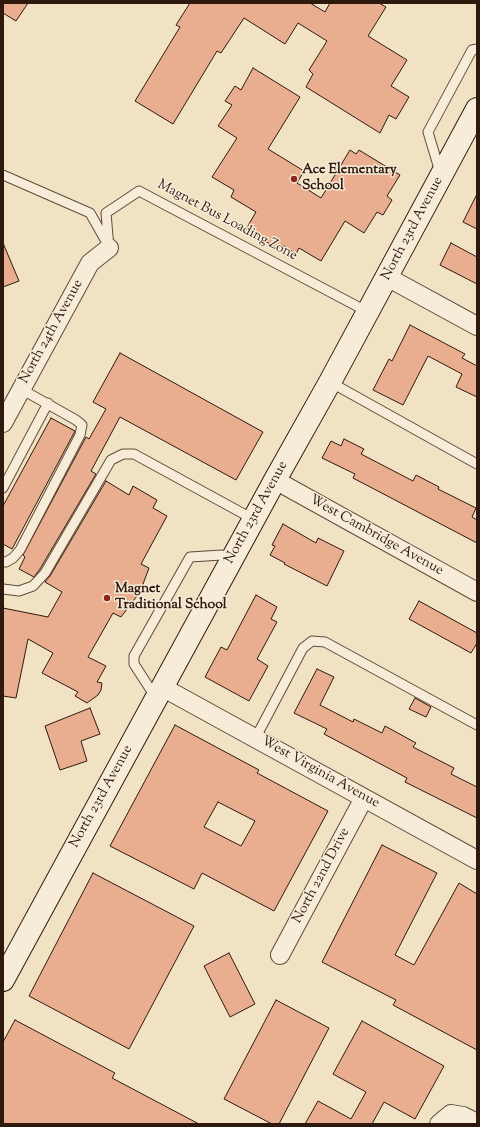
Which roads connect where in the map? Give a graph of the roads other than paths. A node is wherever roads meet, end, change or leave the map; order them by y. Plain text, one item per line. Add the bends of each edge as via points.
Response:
1 (477, 49) edge
2 (477, 109) edge
3 (3, 175) edge
4 (441, 175) junction
5 (109, 248) junction
6 (387, 276) junction
7 (368, 312) junction
8 (477, 326) edge
9 (330, 382) junction
10 (21, 389) junction
11 (48, 403) junction
12 (3, 423) edge
13 (477, 464) edge
14 (275, 480) junction
15 (3, 488) edge
16 (253, 519) junction
17 (232, 559) junction
18 (3, 562) edge
19 (3, 589) edge
20 (477, 592) edge
21 (159, 692) junction
22 (477, 725) edge
23 (256, 738) junction
24 (364, 798) junction
25 (477, 860) edge
26 (280, 955) dead end
27 (3, 980) edge
28 (445, 1119) edge
29 (477, 1123) edge

1 - 4 lane via 472,50 428,132
2 - 4 street, North 23rd Avenue
3 - 5 lane via 90,214
4 - 6 street, North 23rd Avenue
5 - 7 lane, Magnet Bus Loading Zone via 106,213 139,191
5 - 10 street, North 24th Avenue via 90,263
6 - 7 street, North 23rd Avenue
6 - 8 street
7 - 9 street, North 23rd Avenue
9 - 13 lane
9 - 14 street, North 23rd Avenue
10 - 11 lane
10 - 12 street, North 24th Avenue
11 - 15 lane
11 - 18 lane via 82,426 80,435 20,550 13,558
14 - 16 street, North 23rd Avenue
14 - 20 street, West Cambridge Avenue
16 - 17 street, North 23rd Avenue
16 - 19 lane via 134,454 123,454 111,460 45,573 33,586 18,590
17 - 21 street, North 23rd Avenue
17 - 21 lane via 222,555 190,556 134,656 134,664
21 - 23 street, West Virginia Avenue
21 - 27 street, North 23rd Avenue
22 - 23 lane via 325,642 312,641 303,648
23 - 24 street, West Virginia Avenue
24 - 25 street, West Virginia Avenue
24 - 26 street, North 22nd Drive
28 - 29 street via 463,1116

